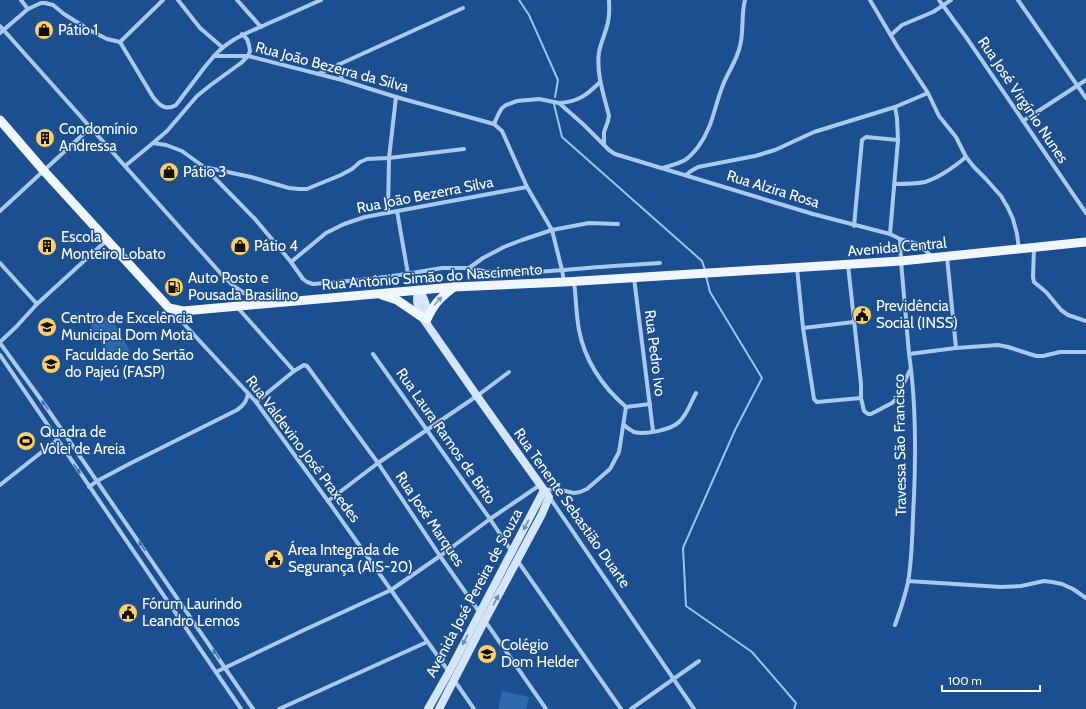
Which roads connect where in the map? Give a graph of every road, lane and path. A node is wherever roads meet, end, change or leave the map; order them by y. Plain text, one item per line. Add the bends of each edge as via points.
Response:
1 (21, 0) edge
2 (163, 0) edge
3 (178, 0) edge
4 (237, 0) edge
5 (321, 0) edge
6 (609, 0) edge
7 (745, 0) edge
8 (870, 0) edge
9 (939, 0) edge
10 (950, 0) edge
11 (1018, 0) edge
12 (943, 5) junction
13 (463, 8) dead end
14 (28, 9) junction
15 (0, 26) edge
16 (261, 27) junction
17 (4, 30) junction
18 (0, 34) edge
19 (242, 34) junction
20 (891, 35) junction
21 (120, 42) junction
22 (222, 47) junction
23 (214, 56) junction
24 (248, 56) junction
25 (339, 64) junction
26 (318, 74) junction
27 (342, 80) junction
28 (1086, 80) edge
29 (600, 82) junction
30 (1078, 86) junction
31 (928, 93) junction
32 (396, 97) junction
33 (1086, 98) edge
34 (559, 102) junction
35 (895, 106) junction
36 (0, 120) edge
37 (1023, 120) junction
38 (494, 124) junction
39 (91, 127) junction
40 (898, 140) junction
41 (153, 143) junction
42 (604, 145) junction
43 (464, 149) dead end
44 (966, 157) junction
45 (389, 158) junction
46 (126, 166) junction
47 (204, 167) junction
48 (661, 168) junction
49 (44, 171) junction
50 (686, 175) junction
51 (894, 184) junction
52 (527, 187) junction
53 (0, 211) edge
54 (397, 211) junction
55 (388, 213) junction
56 (1086, 214) edge
57 (618, 224) dead end
58 (854, 226) junction
59 (552, 230) junction
60 (890, 234) junction
61 (900, 239) junction
62 (107, 240) junction
63 (1086, 242) edge
64 (1034, 248) junction
65 (1019, 250) junction
66 (947, 257) junction
67 (933, 258) junction
68 (901, 261) junction
69 (0, 262) edge
70 (291, 262) junction
71 (660, 263) dead end
72 (848, 265) junction
73 (469, 268) junction
74 (797, 268) junction
75 (562, 270) junction
76 (408, 274) junction
77 (698, 274) joint
78 (634, 277) junction
79 (574, 281) junction
80 (564, 282) junction
81 (454, 287) junction
82 (418, 290) junction
83 (378, 294) junction
84 (37, 304) junction
85 (261, 304) junction
86 (236, 306) junction
87 (169, 308) junction
88 (426, 320) junction
89 (1086, 321) edge
90 (854, 322) junction
91 (803, 328) junction
92 (0, 343) edge
93 (956, 348) junction
94 (1086, 352) edge
95 (373, 354) dead end
96 (909, 354) junction
97 (0, 355) edge
98 (911, 368) junction
99 (294, 371) junction
100 (509, 372) dead end
101 (248, 393) junction
102 (696, 393) dead end
103 (477, 396) junction
104 (861, 398) junction
105 (256, 402) junction
106 (650, 404) junction
107 (626, 407) junction
108 (624, 425) junction
109 (427, 431) junction
110 (653, 432) junction
111 (57, 440) junction
112 (378, 463) junction
113 (97, 481) junction
114 (0, 485) edge
115 (89, 487) junction
116 (546, 490) junction
117 (328, 500) junction
118 (490, 519) junction
119 (512, 552) junction
120 (440, 556) junction
121 (517, 559) junction
122 (908, 581) junction
123 (391, 590) junction
124 (1086, 598) edge
125 (480, 612) junction
126 (485, 620) junction
127 (895, 625) dead end
128 (427, 642) junction
129 (699, 661) dead end
130 (225, 667) junction
131 (216, 672) junction
132 (449, 672) junction
133 (673, 679) junction
134 (454, 680) junction
135 (242, 709) edge
136 (253, 709) edge
137 (279, 709) edge
138 (428, 709) edge
139 (439, 709) edge
140 (474, 709) edge
141 (546, 709) edge
142 (621, 709) edge
143 (631, 709) edge
144 (694, 709) edge

1 - 14 street
2 - 21 street
3 - 22 street via 200,28
4 - 16 street
5 - 16 street
6 - 29 street via 610,12 600,50
7 - 48 street via 738,54 723,85 709,129 693,153 684,160
8 - 20 street
9 - 12 street, Rua José Virgínio Nunes
10 - 12 street
11 - 30 street
12 - 20 street via 934,12 902,24
12 - 37 street, Rua José Virgínio Nunes
13 - 25 street
14 - 17 street
14 - 21 street via 41,3 53,5 91,31
15 - 17 street
16 - 19 street
17 - 18 street
17 - 39 street
19 - 22 street
19 - 24 street via 249,45
20 - 31 street
21 - 23 street via 153,97 163,107 176,105
22 - 23 street
23 - 24 street, Rua João Bezerra da Silva
24 - 26 street, Rua João Bezerra da Silva
24 - 41 street via 197,96 167,131
25 - 26 street
25 - 27 street
26 - 27 street, Rua João Bezerra da Silva
27 - 32 street, Rua João Bezerra da Silva
28 - 30 street
29 - 34 street via 576,100
29 - 42 street via 608,116
30 - 33 street
30 - 37 street
31 - 35 street
31 - 44 street
32 - 38 street, Rua João Bezerra da Silva
32 - 45 street
34 - 38 street via 539,99 511,103 502,108
34 - 42 street, Rua Alzira Rosa
35 - 40 street
35 - 50 street via 814,132 775,150 698,167
36 - 49 main road
37 - 56 street, Rua José Virgínio Nunes
38 - 52 street, Rua João Bezerra da Silva via 502,130
39 - 46 street
39 - 49 street
40 - 51 street
40 - 58 street via 866,137 862,140
41 - 46 street
41 - 47 street via 182,151
42 - 48 street, Rua Alzira Rosa via 615,154
43 - 45 street
44 - 51 street via 935,178 924,182
44 - 65 street via 1001,196 1008,208 1017,234
45 - 47 street via 363,160 342,175 307,189 289,188
45 - 55 street
46 - 85 street via 223,276
47 - 70 street via 255,219
48 - 50 street, Rua Alzira Rosa
49 - 53 street
49 - 62 main road
50 - 58 street, Rua Alzira Rosa
51 - 60 street
52 - 54 street, Rua João Bezerra Silva
52 - 59 street
54 - 55 street, Rua João Bezerra Silva
54 - 76 street
55 - 70 street, Rua João Bezerra Silva via 365,217 326,233
57 - 59 street via 589,223
58 - 60 street, Rua Alzira Rosa
59 - 73 street via 504,247
59 - 75 street
60 - 61 street, Rua Alzira Rosa
61 - 67 street, Rua Alzira Rosa via 918,244
61 - 68 street, Travessa São Francisco
62 - 84 street
62 - 87 main road
63 - 64 main road, Avenida Central
64 - 65 main road, Avenida Central
64 - 89 street via 1034,282 1060,310
65 - 66 main road, Avenida Central
66 - 67 main road, Avenida Central
66 - 93 street
67 - 68 main road, Avenida Central
68 - 72 main road, Avenida Central
68 - 96 street, Travessa São Francisco
69 - 84 street
70 - 76 street via 303,279 313,284
71 - 75 street
72 - 74 main road, Avenida Central
72 - 90 street
73 - 75 street via 488,272
73 - 76 street via 442,268
74 - 77 main road, Avenida Central
74 - 91 street
75 - 80 street
77 - 78 main road, Rua Antônio Simão do Nascimento
78 - 79 main road, Rua Antônio Simão do Nascimento
78 - 106 street, Rua Pedro Ivo
79 - 80 main road, Rua Antônio Simão do Nascimento
79 - 107 street via 579,329 586,354 606,387
80 - 81 main road, Rua Antônio Simão do Nascimento
81 - 82 main road, Rua Antônio Simão do Nascimento
88 -> 81 main road via 437,301
82 - 83 main road, Rua Antônio Simão do Nascimento
82 - 88 street, Rua Tenente Sebastião Duarte via 418,309
83 - 85 main road, Rua Antônio Simão do Nascimento
83 - 88 main road via 397,300
84 - 92 street
85 - 86 main road, Rua Antônio Simão do Nascimento
86 - 87 main road, Rua Antônio Simão do Nascimento via 183,311
86 - 99 street
87 - 101 street, Rua Valdevino José Praxedes
88 - 103 street, Rua Tenente Sebastião Duarte
90 - 91 street
90 - 104 street
91 - 104 street via 814,399 817,402
113 -> 92 street
93 - 94 street via 998,345 1036,356 1060,352
93 - 96 street
95 - 109 street, Rua Laura Ramos de Brito
96 - 98 street, Travessa São Francisco
97 - 111 street
98 - 104 street via 900,393 892,403 868,414 864,411
98 - 122 street, Travessa São Francisco via 915,466
99 - 105 street
99 - 112 street, Rua José Marques via 304,365 307,366
100 - 103 street
101 - 105 street, Rua Valdevino José Praxedes
101 - 113 street via 246,402 237,410
102 - 110 street via 680,421 674,426
103 - 109 street
103 - 116 street, Rua Tenente Sebastião Duarte
105 - 117 street, Rua Valdevino José Praxedes
106 - 107 street
106 - 110 street, Rua Pedro Ivo
107 - 108 street
108 - 110 street via 635,432
108 - 116 street via 619,452 610,469 602,477 580,492
109 - 112 street
109 - 118 street, Rua Laura Ramos de Brito
111 - 114 street
111 -> 115 street
112 - 117 street
112 - 120 street, Rua José Marques
113 - 115 street
130 -> 113 street
115 - 131 street
116 - 118 street
116 -> 119 street, Avenida José Pereira de Souza
116 - 121 street, Avenida José Pereira de Souza via 544,510
116 - 133 street, Rua Tenente Sebastião Duarte
117 - 123 street, Rua Valdevino José Praxedes
118 - 119 street, Rua Laura Ramos de Brito
118 - 120 street
119 - 125 street, Avenida José Pereira de Souza
120 - 123 street
120 - 125 street, Rua José Marques
126 -> 121 street, Avenida José Pereira de Souza
121 - 142 street
122 - 124 street via 1001,587 1044,581 1062,584
122 - 127 street, Travessa São Francisco
123 - 128 street, Rua Valdevino José Praxedes
123 - 130 street
125 - 126 street, Rua José Marques
125 -> 132 street, Avenida José Pereira de Souza
126 - 134 street, Avenida José Pereira de Souza
126 - 141 street, Rua José Marques
128 - 132 street, Rua Valdevino José Praxedes
128 - 137 street
129 - 133 street
130 - 131 street
130 - 136 street
131 - 135 street
132 - 138 street, Avenida José Pereira de Souza
133 - 143 street
133 - 144 street, Rua Tenente Sebastião Duarte
134 - 139 street, Avenida José Pereira de Souza
134 - 140 street

